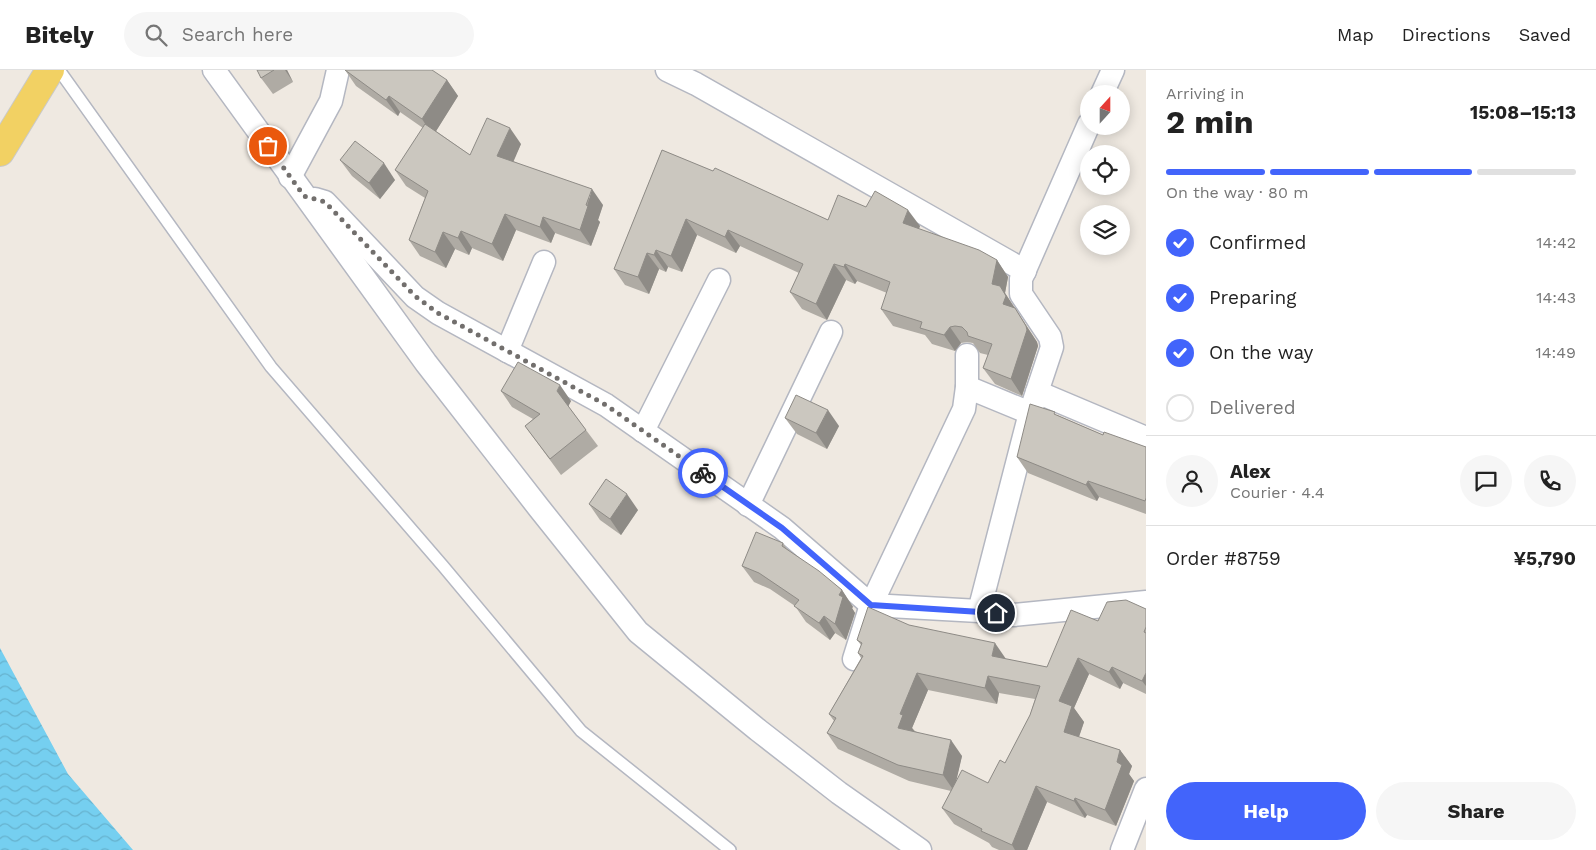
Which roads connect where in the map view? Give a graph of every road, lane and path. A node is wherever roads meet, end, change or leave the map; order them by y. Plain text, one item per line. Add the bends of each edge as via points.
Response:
1 (50, 70) edge
2 (59, 70) edge
3 (214, 70) edge
4 (338, 70) edge
5 (666, 70) edge
6 (1112, 70) edge
7 (1106, 85) edge
8 (1084, 135) edge
9 (0, 152) edge
10 (290, 177) junction
11 (304, 196) junction
12 (544, 262) dead end
13 (1025, 271) junction
14 (719, 280) dead end
15 (831, 332) dead end
16 (507, 351) junction
17 (966, 355) edge
18 (968, 388) junction
19 (1037, 392) junction
20 (1030, 413) junction
21 (643, 431) junction
22 (1146, 438) edge
23 (748, 505) junction
24 (1146, 602) edge
25 (871, 605) junction
26 (979, 611) junction
27 (854, 660) dead end
28 (1146, 789) edge
29 (730, 850) edge
30 (920, 850) edge
31 (1122, 850) edge

1 - 9 main road
2 - 29 lane via 272,367 581,731
3 - 10 street
4 - 10 street via 330,101
5 - 13 street
6 - 7 street
8 - 13 street
10 - 11 street
11 - 16 street via 325,202 415,296 438,313
11 - 30 street via 426,362 638,632 839,793
12 - 16 street
13 - 19 street via 1021,279 1022,294 1050,337 1052,347
14 - 21 street
15 - 23 street
16 - 21 street via 606,405
17 - 18 street
18 - 20 street
18 - 25 street via 964,410
19 - 20 street
19 - 22 street
20 - 26 street
21 - 23 street
23 - 25 street via 782,528
24 - 26 street via 1014,615
25 - 26 street
25 - 27 street
28 - 31 street

